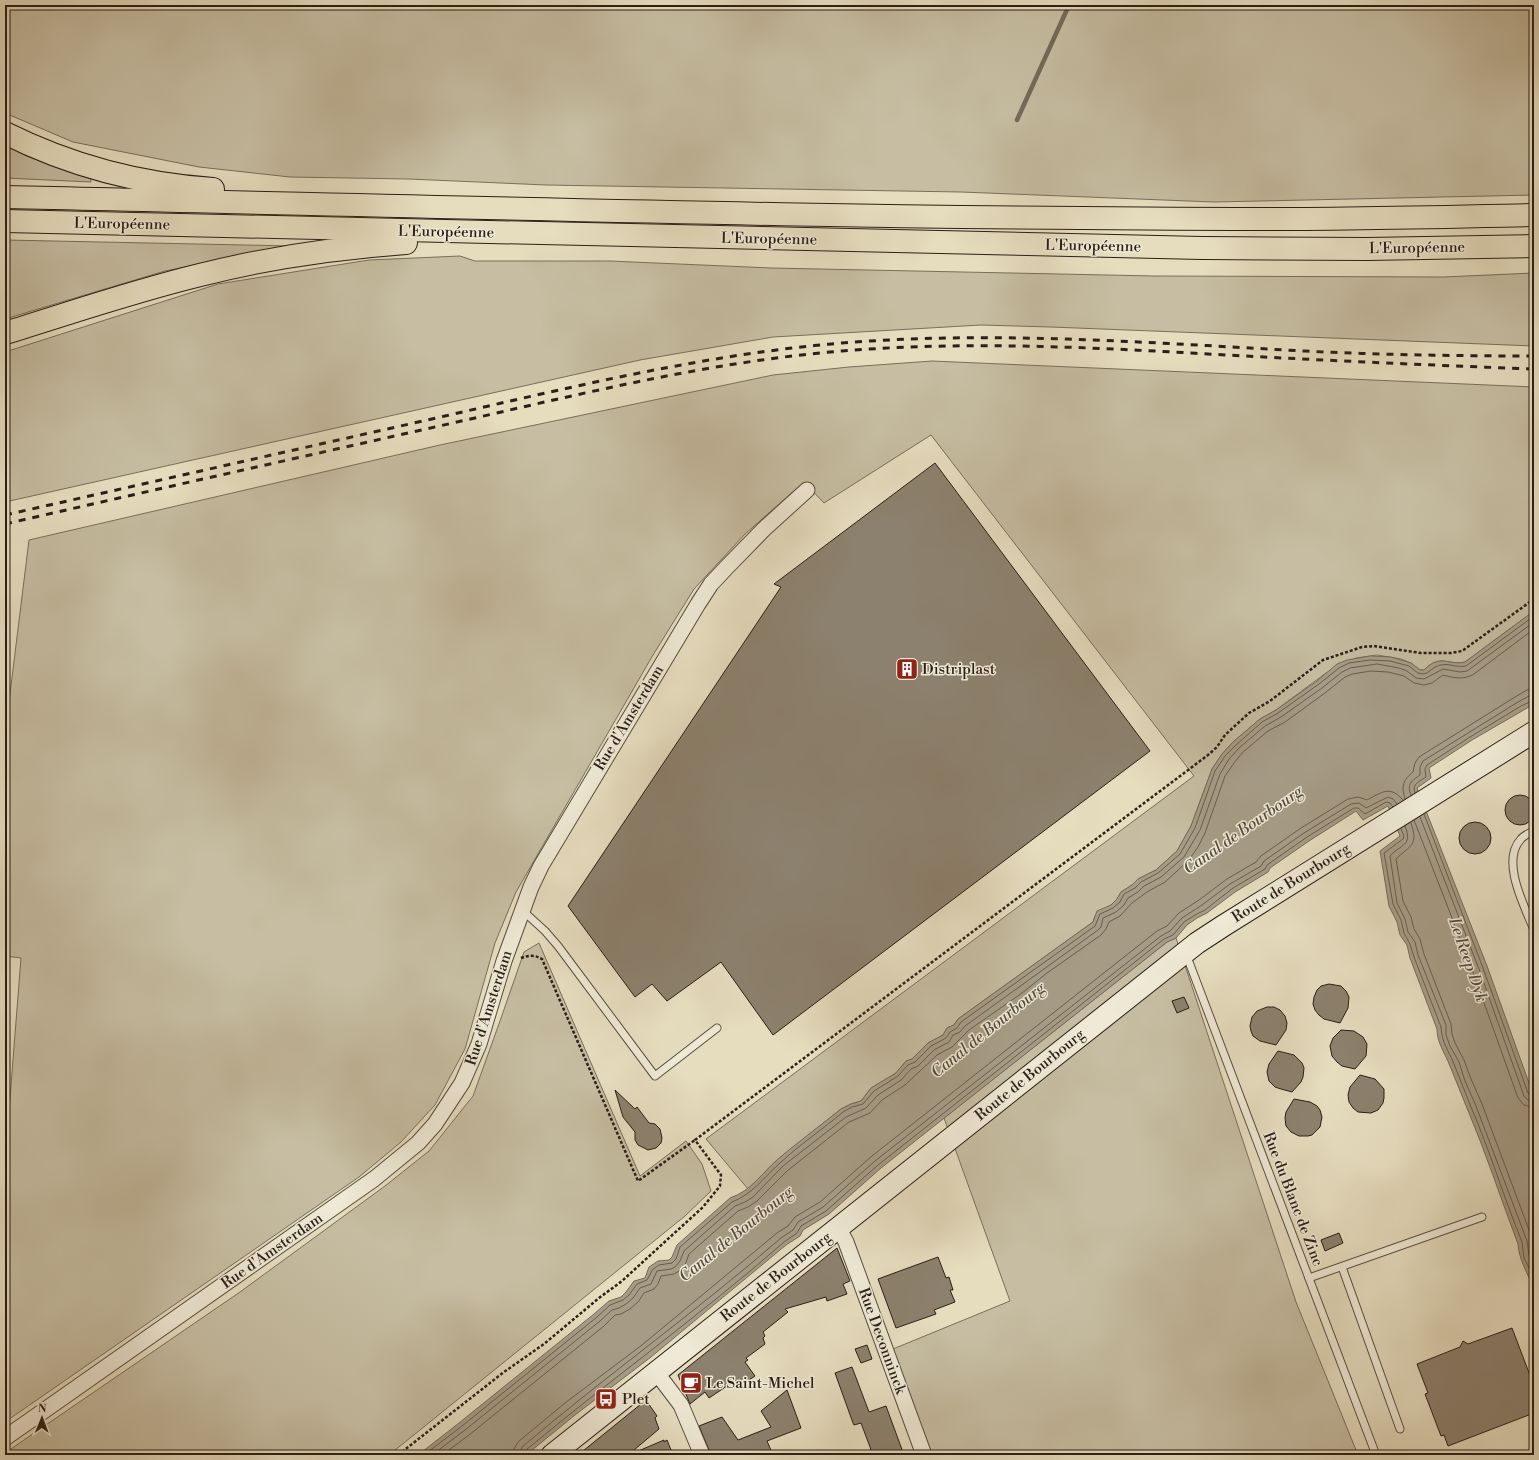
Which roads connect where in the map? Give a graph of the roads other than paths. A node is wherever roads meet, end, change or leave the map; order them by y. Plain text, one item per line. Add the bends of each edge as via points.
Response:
1 (5, 133) edge
2 (5, 198) edge
3 (707, 213) junction
4 (1534, 215) edge
5 (5, 221) edge
6 (862, 242) junction
7 (1534, 246) edge
8 (5, 333) edge
9 (807, 490) dead end
10 (1534, 732) edge
11 (1534, 831) edge
12 (522, 910) junction
13 (1534, 930) edge
14 (1186, 952) junction
15 (717, 1028) dead end
16 (1482, 1217) dead end
17 (838, 1227) junction
18 (1342, 1266) junction
19 (1309, 1278) junction
20 (656, 1372) junction
21 (1400, 1429) dead end
22 (5, 1438) edge
23 (701, 1452) edge
24 (552, 1455) edge
25 (924, 1455) edge
26 (1376, 1455) edge

1 - 3 highway via 53,154 97,168 145,180 202,188 455,196
2 - 3 highway, L'Européenne
3 - 4 highway, L'Européenne via 1262,219
5 - 6 highway, L'Européenne
6 - 7 highway, L'Européenne via 1279,249
6 - 8 highway via 436,242 357,247 264,261 199,275
9 - 12 street, Rue d'Amsterdam via 748,545 706,592 541,866
10 - 14 main road, Route de Bourbourg via 1228,923
11 - 13 lane via 1524,836 1513,855 1515,878
12 - 15 lane via 554,942 655,1076
12 - 22 street, Rue d'Amsterdam via 468,1071 442,1114 418,1143 367,1184
14 - 17 main road, Route de Bourbourg
14 - 19 lane, Rue du Blanc de Zinc
16 - 18 lane
17 - 20 main road, Route de Bourbourg
17 - 25 street, Rue Deconninck via 846,1242
18 - 19 lane
18 - 21 lane
19 - 26 lane, Rue du Blanc de Zinc
20 - 23 street via 681,1405
20 - 24 main road, Route de Bourbourg

